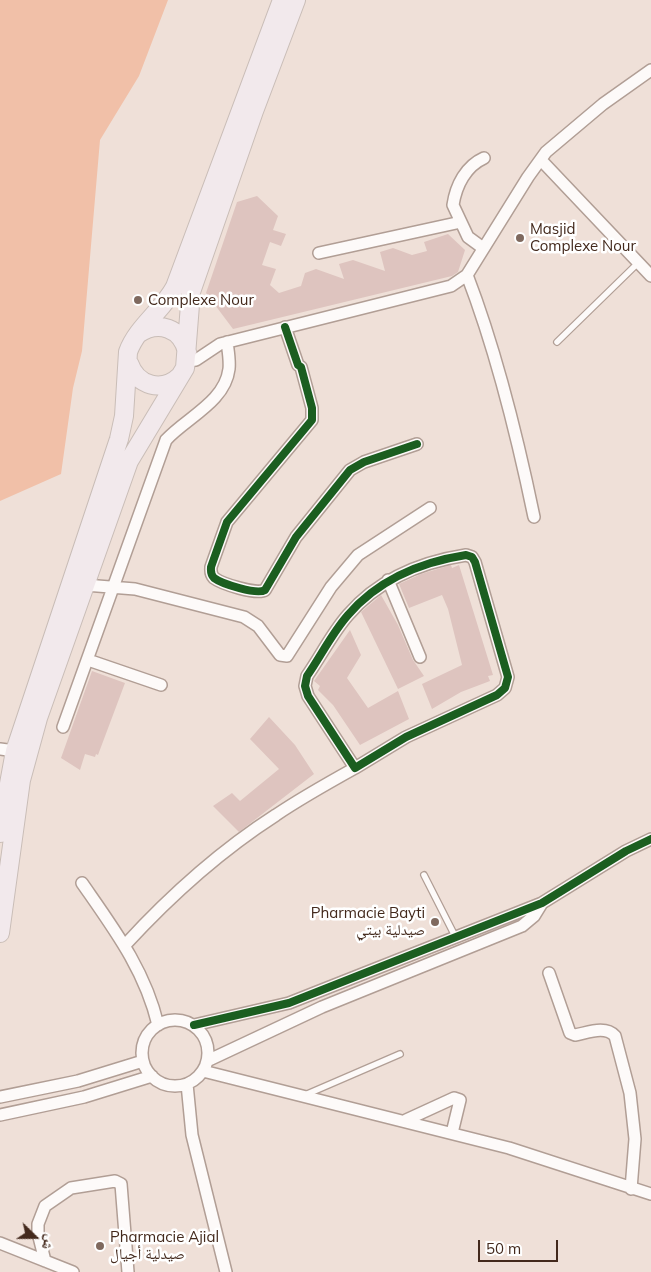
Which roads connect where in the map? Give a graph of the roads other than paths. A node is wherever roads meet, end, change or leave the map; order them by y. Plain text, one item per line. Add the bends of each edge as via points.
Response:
1 (282, 0) edge
2 (296, 0) edge
3 (651, 70) edge
4 (484, 158) dead end
5 (541, 160) junction
6 (461, 222) junction
7 (483, 248) junction
8 (319, 253) dead end
9 (638, 263) junction
10 (467, 275) junction
11 (651, 276) edge
12 (290, 326) junction
13 (138, 334) junction
14 (227, 342) junction
15 (557, 342) dead end
16 (129, 362) junction
17 (185, 363) junction
18 (417, 444) dead end
19 (430, 508) dead end
20 (534, 517) dead end
21 (388, 580) junction
22 (85, 584) junction
23 (114, 587) junction
24 (420, 658) dead end
25 (88, 660) junction
26 (161, 685) dead end
27 (63, 727) dead end
28 (7, 750) edge
29 (355, 768) junction
30 (0, 833) edge
31 (651, 839) edge
32 (424, 875) dead end
33 (82, 884) dead end
34 (542, 902) junction
35 (468, 931) junction
36 (0, 933) edge
37 (455, 936) junction
38 (125, 945) junction
39 (473, 946) junction
40 (549, 973) dead end
41 (158, 1025) junction
42 (194, 1025) junction
43 (400, 1054) dead end
44 (143, 1060) junction
45 (205, 1066) junction
46 (152, 1076) junction
47 (187, 1084) junction
48 (306, 1095) junction
49 (0, 1098) edge
50 (0, 1115) edge
51 (406, 1120) junction
52 (452, 1132) junction
53 (631, 1189) junction
54 (651, 1194) edge
55 (0, 1243) edge
56 (45, 1261) junction
57 (73, 1272) edge
58 (128, 1272) edge
59 (226, 1272) edge

1 - 13 main road via 175,287
2 - 17 main road via 191,292
3 - 5 street via 559,139
4 - 6 street via 467,170 454,198 453,205
5 - 7 street
5 - 9 street
6 - 7 street via 468,237
6 - 8 street
7 - 10 street
9 - 11 street
9 - 15 lane
10 - 12 street via 451,286
10 - 20 street via 491,344
12 - 14 street
12 - 18 street via 303,364 312,420 227,522 211,566 214,578 254,592 265,590 296,537 350,470
13 - 16 main road via 128,352
13 - 17 main road via 150,328 169,328 180,336
14 - 17 street
14 - 23 street via 229,369 211,403 166,440
16 - 17 main road via 135,376 155,386 169,384
16 - 28 main road via 119,439
17 - 22 main road via 129,461
19 - 23 street via 358,555 331,587 287,656 280,655 258,626 244,617 135,589
21 - 24 street
21 - 29 street via 347,616 306,680 308,696
21 - 29 street via 443,559 472,557 508,683 502,692 406,737
22 - 23 street
22 - 36 main road via 26,758 18,794
23 - 25 street
25 - 26 street
25 - 27 street
28 - 30 main road
29 - 38 street via 275,815 207,866
31 - 34 street
32 - 37 lane
33 - 38 street
34 - 35 street
34 - 39 street via 534,916 522,926
35 - 37 street
35 - 39 street
37 - 42 street via 289,1003
38 - 41 street via 146,983
39 - 45 street via 322,1007
40 - 53 street via 570,1033 575,1036 604,1030 615,1036 630,1093 635,1139
41 - 42 street via 176,1020
41 - 44 street via 146,1038
42 - 45 street via 206,1041
43 - 48 lane
44 - 46 street
44 - 49 street via 78,1080
45 - 47 street
45 - 48 street
46 - 47 street via 167,1085
46 - 50 street via 84,1097
47 - 59 street via 192,1135
48 - 51 street
51 - 52 street
51 - 52 street via 458,1098
52 - 53 street
53 - 54 street
55 - 56 street
56 - 57 street
56 - 58 street via 38,1234 45,1206 78,1185 115,1181 121,1184

